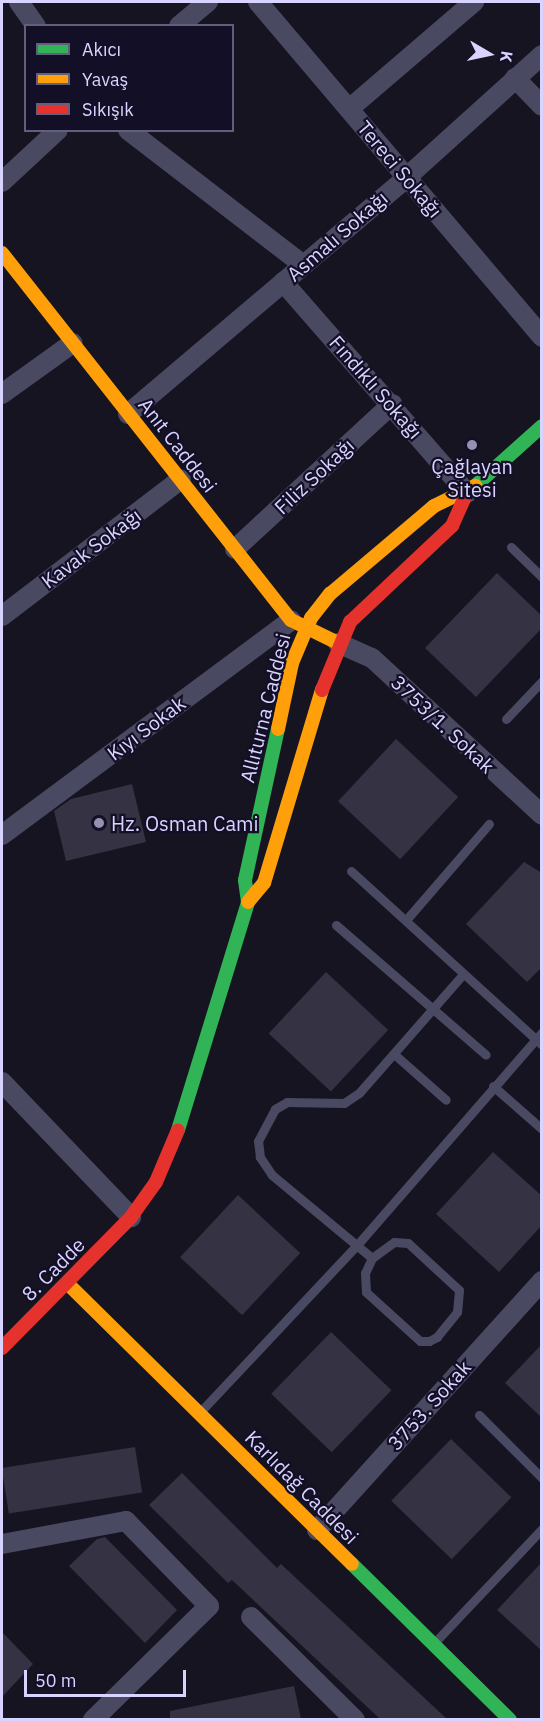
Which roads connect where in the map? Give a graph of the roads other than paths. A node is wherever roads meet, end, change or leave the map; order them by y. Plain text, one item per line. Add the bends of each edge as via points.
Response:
1 (19, 2) edge
2 (208, 2) edge
3 (258, 2) edge
4 (474, 2) edge
5 (35, 24) edge
6 (181, 24) edge
7 (542, 55) edge
8 (515, 78) junction
9 (542, 106) edge
10 (349, 109) junction
11 (56, 132) edge
12 (131, 132) edge
13 (407, 177) junction
14 (2, 182) edge
15 (2, 253) edge
16 (303, 265) junction
17 (283, 282) junction
18 (542, 337) edge
19 (73, 343) junction
20 (2, 394) edge
21 (392, 404) junction
22 (128, 414) junction
23 (542, 426) edge
24 (181, 479) junction
25 (467, 493) junction
26 (511, 547) dead end
27 (235, 549) junction
28 (542, 577) edge
29 (2, 616) edge
30 (299, 623) junction
31 (338, 644) junction
32 (542, 681) edge
33 (506, 719) dead end
34 (542, 815) edge
35 (489, 824) dead end
36 (2, 835) edge
37 (351, 871) dead end
38 (248, 902) junction
39 (406, 920) junction
40 (336, 925) dead end
41 (464, 974) junction
42 (431, 1009) junction
43 (539, 1038) edge
44 (394, 1054) junction
45 (486, 1055) dead end
46 (2, 1082) edge
47 (493, 1086) junction
48 (446, 1100) dead end
49 (542, 1130) edge
50 (131, 1217) junction
51 (357, 1245) junction
52 (372, 1258) junction
53 (542, 1281) edge
54 (67, 1283) junction
55 (2, 1348) edge
56 (199, 1413) junction
57 (479, 1415) dead end
58 (542, 1479) edge
59 (542, 1528) edge
60 (317, 1530) junction
61 (2, 1544) edge
62 (250, 1617) dead end
63 (433, 1644) junction
64 (93, 1719) edge
65 (355, 1719) edge
66 (510, 1719) edge

1 - 5 street
2 - 6 street
3 - 10 street, Tereci Sokağı
4 - 10 street
7 - 8 street, Asmalı Sokağı
8 - 9 street
8 - 13 street, Asmalı Sokağı
10 - 13 street, Tereci Sokağı
11 - 14 street
12 - 16 street
13 - 16 street, Asmalı Sokağı
13 - 18 street, Tereci Sokağı
15 - 19 main road, Anıt Caddesi
16 - 17 street, Asmalı Sokağı
17 - 21 street, Fındıklı Sokağı
17 - 22 street, Asmalı Sokağı
19 - 20 street
19 - 22 main road, Anıt Caddesi
21 - 25 street, Fındıklı Sokağı
21 - 27 street, Filiz Sokağı
22 - 24 main road, Anıt Caddesi
23 - 25 main road, Allıturna Caddesi
24 - 27 main road, Anıt Caddesi
24 - 29 street, Kavak Sokağı
25 - 30 main road, Allıturna Caddesi via 434,506
25 - 31 main road, Allıturna Caddesi via 453,526 350,622
26 - 28 lane
27 - 30 main road, Anıt Caddesi
30 - 31 main road, Anıt Caddesi
30 - 36 street, Kıyı Sokak
30 - 38 main road, Allıturna Caddesi via 245,880
31 - 34 street, 3753/1. Sokak via 372,658
31 - 38 main road, Allıturna Caddesi via 264,883
32 - 33 lane
35 - 39 lane
37 - 39 lane
38 - 50 main road, Allıturna Caddesi via 175,1139 156,1182
39 - 41 lane
40 - 42 lane
41 - 42 lane
41 - 43 lane
42 - 44 lane
42 - 45 lane
43 - 47 lane
44 - 48 lane
44 - 51 lane via 372,1080 344,1103 310,1099 287,1102 275,1109 258,1141 261,1157 272,1175
46 - 50 street
47 - 49 lane
47 - 51 lane
50 - 54 main road, 8. Cadde
51 - 52 lane
51 - 56 lane
52 - 52 lane via 394,1242 408,1243 459,1290 458,1312 437,1337 420,1341 366,1292 365,1273
53 - 60 street, 3753. Sokak
54 - 55 main road, 8. Cadde
54 - 56 main road, Karlıdağ Caddesi
56 - 60 main road, Karlıdağ Caddesi
57 - 58 lane
59 - 63 lane
60 - 63 main road, Karlıdağ Caddesi
61 - 64 street via 126,1521 209,1606
62 - 65 street
63 - 66 main road, Karlıdağ Caddesi

